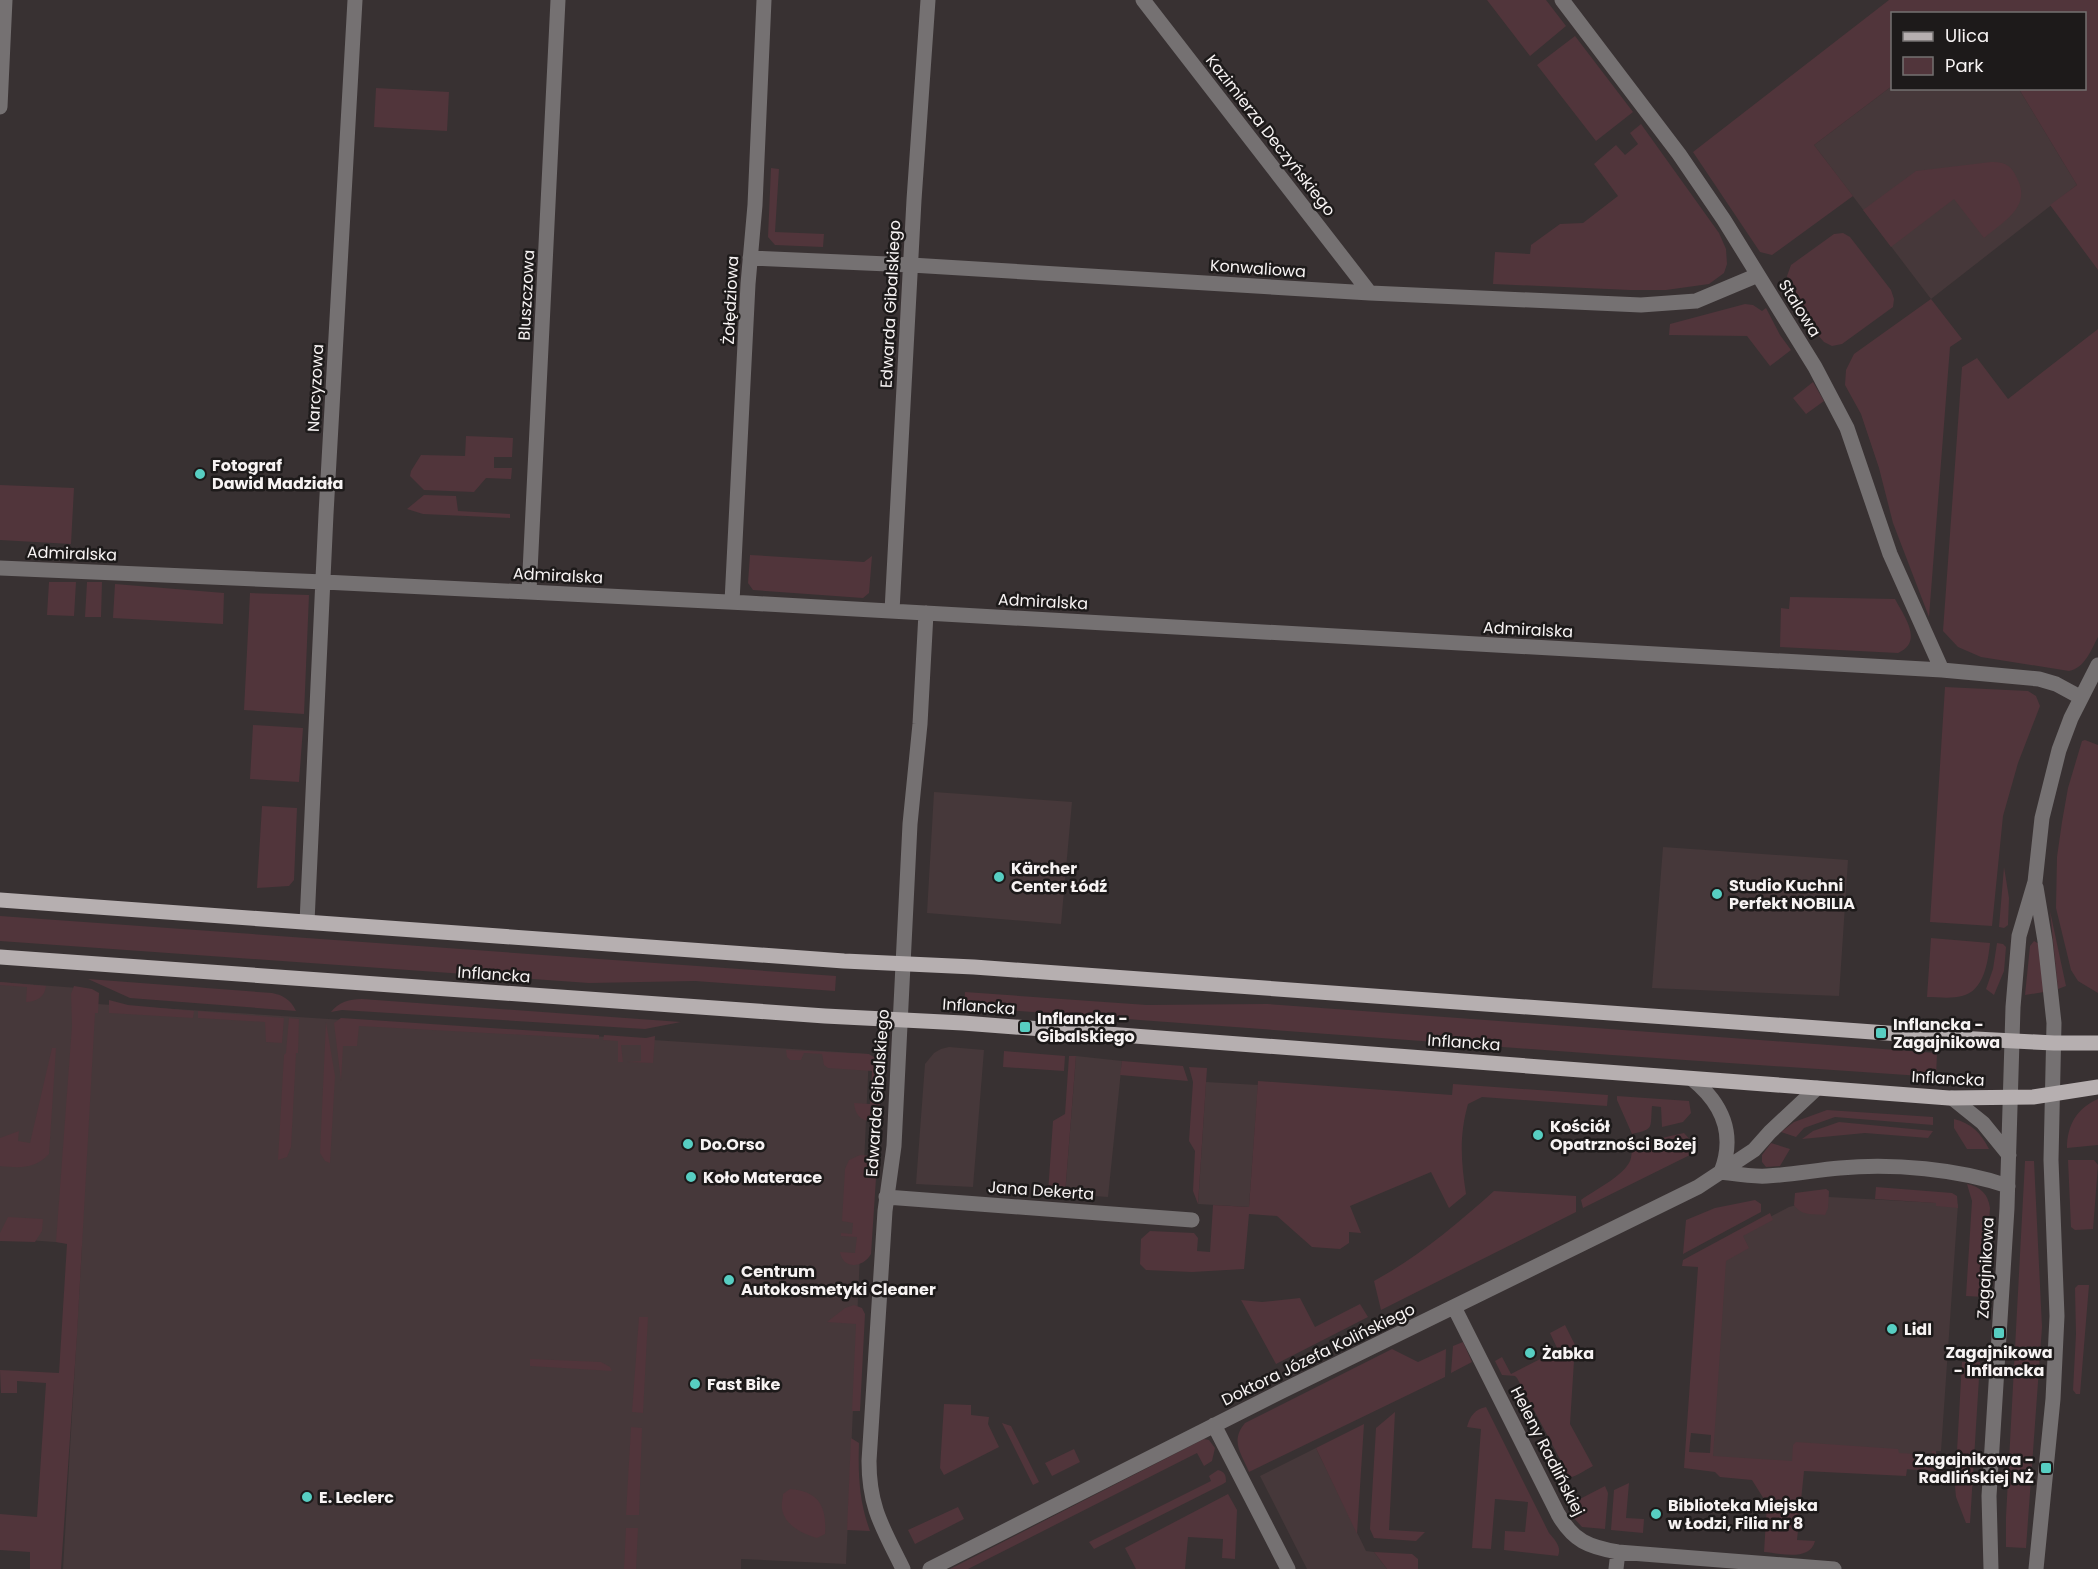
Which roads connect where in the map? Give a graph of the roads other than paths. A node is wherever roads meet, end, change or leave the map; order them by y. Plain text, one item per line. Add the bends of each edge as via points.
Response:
1 (5, 0) edge
2 (355, 0) edge
3 (558, 0) edge
4 (764, 0) edge
5 (928, 0) edge
6 (1143, 0) edge
7 (1562, 0) edge
8 (0, 107) edge
9 (750, 258) junction
10 (911, 265) junction
11 (1758, 274) junction
12 (1370, 293) junction
13 (0, 568) edge
14 (324, 582) junction
15 (529, 592) junction
16 (732, 602) junction
17 (892, 611) junction
18 (926, 613) junction
19 (2098, 664) edge
20 (1942, 670) junction
21 (2080, 697) junction
22 (2036, 882) junction
23 (0, 900) edge
24 (307, 922) junction
25 (0, 957) edge
26 (903, 964) junction
27 (901, 1020) junction
28 (2013, 1042) junction
29 (2054, 1043) junction
30 (2098, 1043) edge
31 (1692, 1078) junction
32 (2098, 1087) edge
33 (1817, 1088) junction
34 (2052, 1095) junction
35 (1952, 1098) junction
36 (2011, 1099) junction
37 (2009, 1155) junction
38 (1721, 1172) junction
39 (2008, 1186) junction
40 (886, 1197) junction
41 (1192, 1220) dead end
42 (1454, 1306) junction
43 (1214, 1425) junction
44 (1618, 1552) junction
45 (903, 1569) edge
46 (930, 1569) edge
47 (1288, 1569) edge
48 (1616, 1569) edge
49 (1834, 1569) edge
50 (1991, 1569) edge
51 (2036, 1569) edge

1 - 8 street
2 - 14 street, Narcyzowa
3 - 15 street, Bluszczowa
4 - 9 street, Żołędziowa
5 - 10 street, Edwarda Gibalskiego
6 - 12 street, Kazimierza Deczyńskiego
7 - 11 street, Stalowa via 1679,154
9 - 10 street, Konwaliowa
9 - 16 street, Żołędziowa
10 - 12 street, Konwaliowa
10 - 17 street, Edwarda Gibalskiego
11 - 12 street, Konwaliowa via 1696,301 1641,306
11 - 20 street, Stalowa via 1815,367 1846,428 1890,554
13 - 14 street, Admiralska
14 - 15 street, Admiralska
14 - 24 street, Narcyzowa
15 - 16 street, Admiralska
16 - 17 street, Admiralska
17 - 18 street, Admiralska
18 - 20 street, Admiralska
18 - 26 street, Edwarda Gibalskiego
19 - 21 street
20 - 21 street, Admiralska via 2039,679
21 - 22 street via 2049,785
22 - 28 street, Zagajnikowa via 2019,936
22 - 29 street via 2052,998
23 - 24 main road
24 - 26 main road
25 - 27 main road, Inflancka
26 - 27 street, Edwarda Gibalskiego
26 - 28 main road
27 - 31 main road, Inflancka
27 - 40 street, Edwarda Gibalskiego via 894,1146
28 - 29 main road
28 - 36 street, Zagajnikowa
29 - 30 main road
29 - 34 street
31 - 33 main road, Inflancka
31 - 38 street via 1714,1100 1725,1121 1728,1146
32 - 34 main road, Inflancka
33 - 35 main road, Inflancka
33 - 38 street, Doktora Józefa Kolińskiego via 1754,1150
34 - 36 main road, Inflancka
34 - 51 street via 2056,1349
35 - 36 main road, Inflancka
35 - 37 street via 1983,1123
36 - 37 street, Zagajnikowa
37 - 39 street, Zagajnikowa
38 - 39 street via 1767,1176 1878,1167 1968,1175
38 - 42 street, Doktora Józefa Kolińskiego via 1676,1198
39 - 50 street, Zagajnikowa via 1989,1496
40 - 41 street, Jana Dekerta
40 - 45 street, Edwarda Gibalskiego via 869,1477 874,1507
42 - 43 street, Doktora Józefa Kolińskiego
42 - 44 street, Heleny Radlińskiej via 1564,1525 1585,1543
43 - 46 street, Doktora Józefa Kolińskiego
43 - 47 street
44 - 48 street
44 - 49 street, Heleny Radlińskiej

